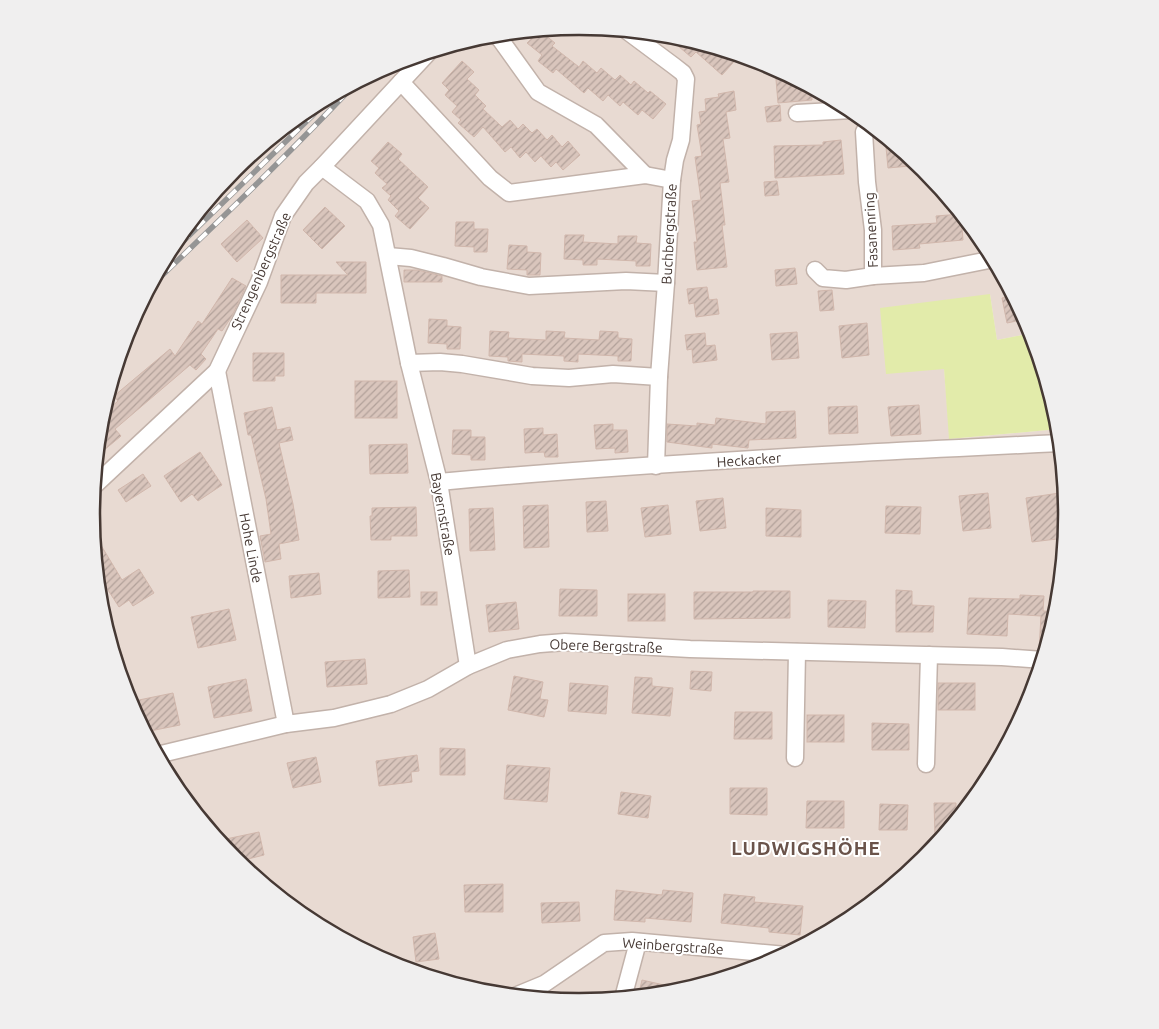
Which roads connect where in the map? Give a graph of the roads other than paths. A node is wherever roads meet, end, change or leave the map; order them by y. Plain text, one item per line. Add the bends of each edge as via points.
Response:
1 (637, 39) edge
2 (502, 41) edge
3 (420, 62) edge
4 (401, 82) junction
5 (838, 111) edge
6 (797, 114) dead end
7 (865, 130) edge
8 (322, 167) junction
9 (645, 175) junction
10 (672, 180) junction
11 (388, 256) junction
12 (986, 261) edge
13 (814, 270) dead end
14 (873, 276) junction
15 (666, 283) junction
16 (410, 363) junction
17 (217, 371) junction
18 (659, 377) junction
19 (1054, 443) edge
20 (656, 466) junction
21 (101, 479) edge
22 (439, 482) junction
23 (797, 652) junction
24 (929, 655) junction
25 (1037, 660) edge
26 (468, 666) junction
27 (286, 724) junction
28 (164, 753) edge
29 (795, 758) dead end
30 (926, 764) dead end
31 (638, 942) junction
32 (772, 954) edge
33 (527, 991) edge
34 (625, 992) edge

1 - 10 street, Buchbergstraße via 686,79 681,140
2 - 9 street via 538,92 596,125
3 - 4 street, Strengenbergstraße
4 - 8 street, Strengenbergstraße
4 - 9 street via 490,178 509,193
5 - 6 street
7 - 14 street, Fasanenring
8 - 11 street, Bayernstraße via 367,201 381,225
8 - 17 street, Strengenbergstraße via 306,183 283,216 259,282
9 - 10 street
10 - 15 street, Buchbergstraße
11 - 15 street via 411,258 529,286
11 - 16 street, Bayernstraße
12 - 14 street, Fasanenring via 924,272
13 - 14 street via 823,278 846,280
15 - 18 street, Buchbergstraße
16 - 18 street via 462,364 532,376 569,378 613,374
16 - 22 street, Bayernstraße
17 - 21 street, Strengenbergstraße
17 - 27 street, Hohe Linde
18 - 20 street, Buchbergstraße
19 - 20 street, Heckacker
20 - 22 street, Heckacker
22 - 26 street, Bayernstraße
23 - 24 street, Obere Bergstraße
23 - 26 street, Obere Bergstraße via 565,642 507,650
23 - 29 street
24 - 25 street, Obere Bergstraße
24 - 30 street
26 - 27 street, Obere Bergstraße via 428,689 391,704 334,718
27 - 28 street, Obere Bergstraße
31 - 32 street, Weinbergstraße
31 - 33 street, Weinbergstraße via 604,943 544,984
31 - 34 street

